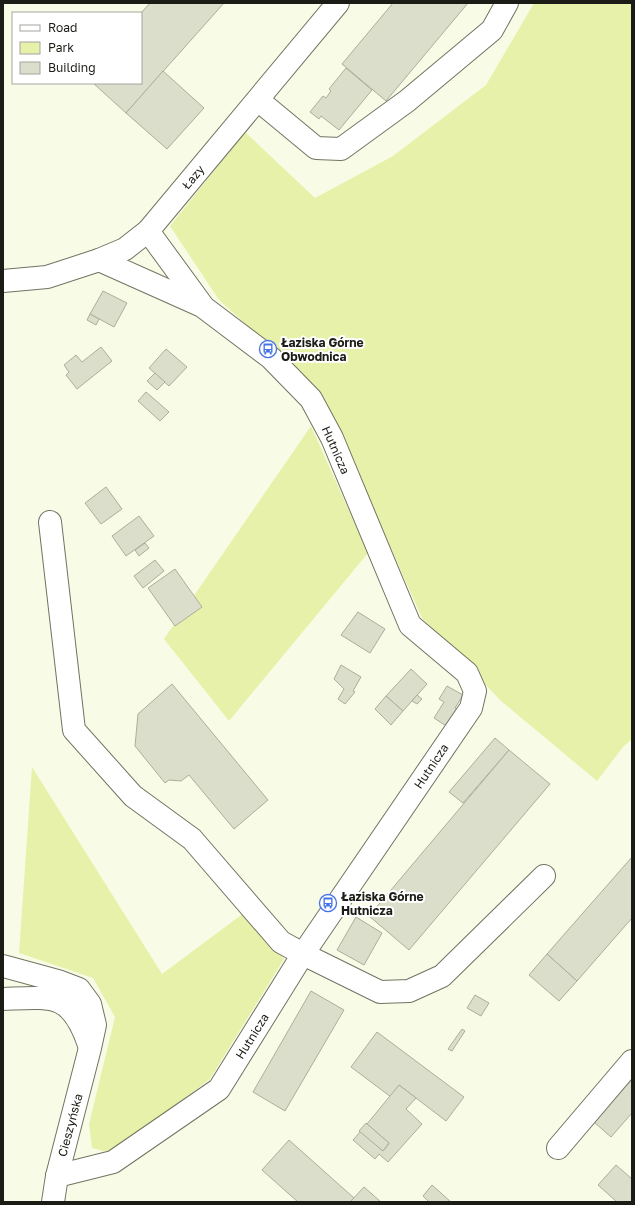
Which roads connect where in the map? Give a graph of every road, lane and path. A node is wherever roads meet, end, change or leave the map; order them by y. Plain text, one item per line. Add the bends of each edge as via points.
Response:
1 (338, 3) edge
2 (507, 3) edge
3 (258, 100) junction
4 (148, 231) junction
5 (99, 260) junction
6 (3, 281) edge
7 (202, 306) junction
8 (50, 522) dead end
9 (544, 876) dead end
10 (303, 954) junction
11 (3, 966) edge
12 (3, 999) edge
13 (90, 1048) junction
14 (632, 1061) edge
15 (558, 1148) dead end
16 (57, 1176) junction
17 (53, 1202) edge

1 - 3 street, Łazy
2 - 3 street via 492,30 407,101 341,148 316,148
3 - 4 street, Łazy
4 - 5 street, Łazy via 125,249
4 - 7 street
5 - 6 street, Łazy via 47,277
5 - 7 street
7 - 10 street, Hutnicza via 271,358 311,399 332,438 410,625 467,673 475,691 472,708
8 - 10 street via 74,730 133,796 192,839 281,942
9 - 10 street via 442,976 409,991 380,992
10 - 16 street, Hutnicza via 219,1089 113,1162
11 - 13 street, Cieszyńska via 58,980 79,989 90,1004 95,1025
12 - 13 street via 45,998 61,1002 72,1011 82,1025
13 - 16 street, Cieszyńska
14 - 15 street
16 - 17 street, Cieszyńska

